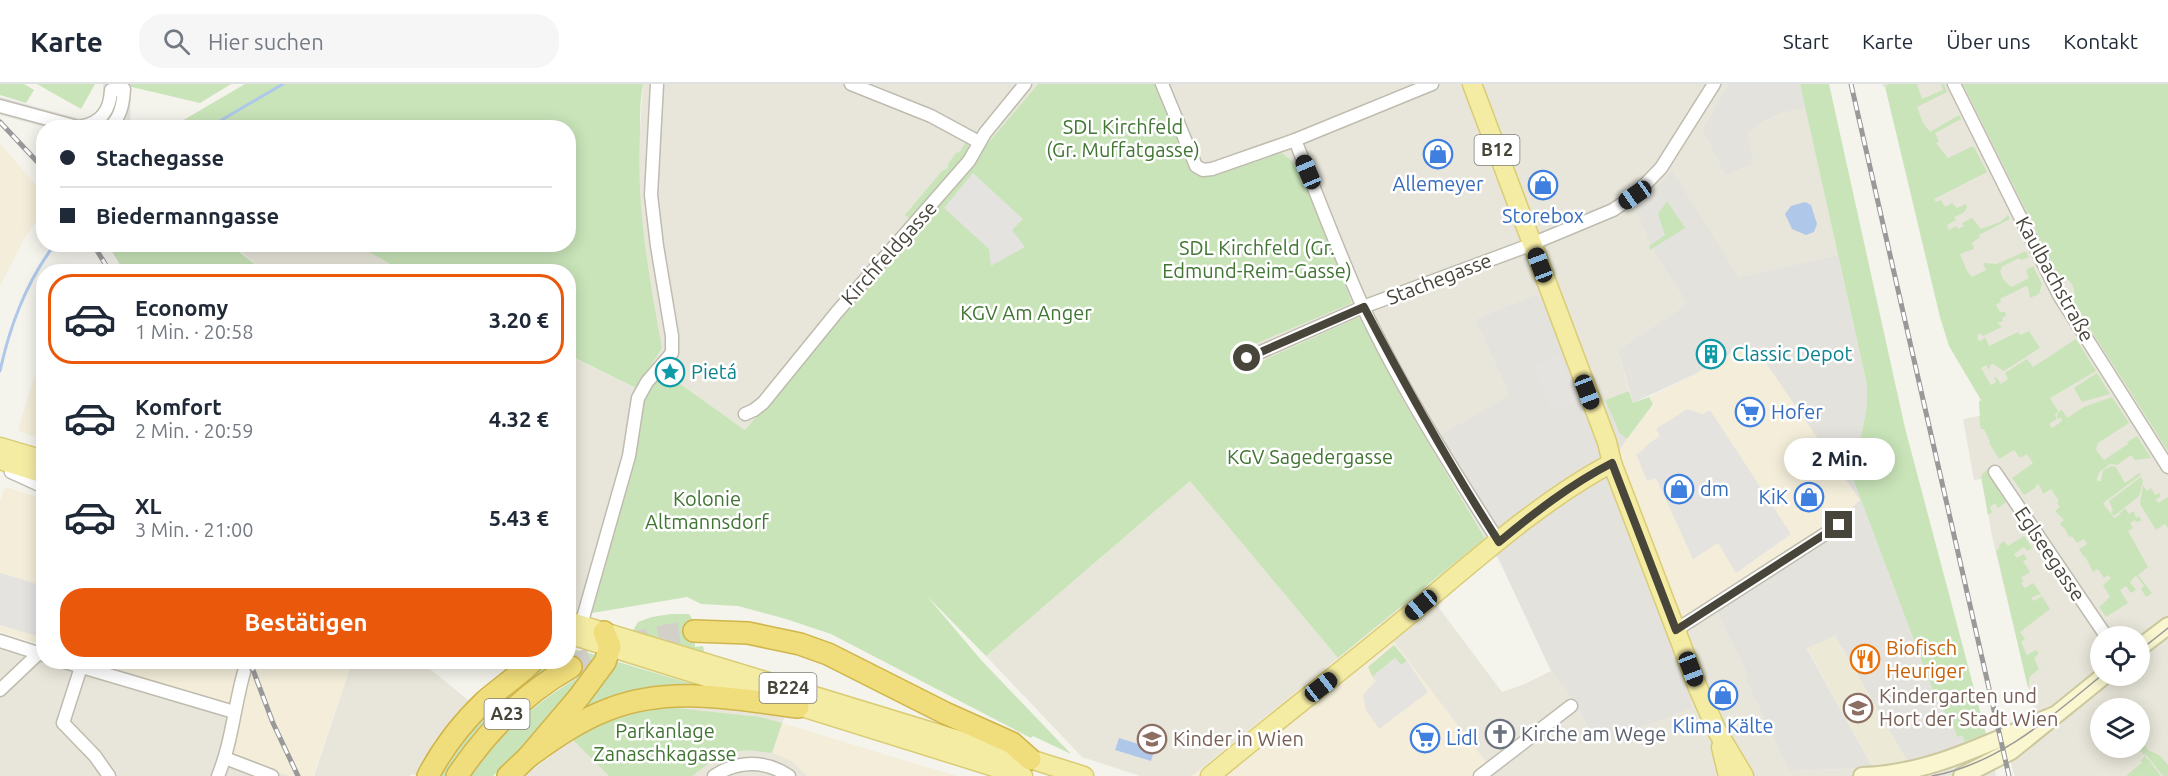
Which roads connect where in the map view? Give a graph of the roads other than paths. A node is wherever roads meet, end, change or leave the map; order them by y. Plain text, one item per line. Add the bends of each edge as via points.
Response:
1 (657, 84) edge
2 (851, 84) edge
3 (1025, 84) edge
4 (1162, 84) edge
5 (1432, 84) edge
6 (1473, 84) edge
7 (1714, 84) edge
8 (1954, 84) edge
9 (0, 106) edge
10 (53, 120) edge
11 (98, 120) edge
12 (116, 120) edge
13 (1294, 140) junction
14 (979, 142) junction
15 (1532, 243) junction
16 (1364, 307) junction
17 (1247, 358) dead end
18 (745, 414) dead end
19 (4, 459) edge
20 (36, 460) edge
21 (1612, 463) junction
22 (2168, 467) edge
23 (36, 471) edge
24 (1995, 472) dead end
25 (36, 481) edge
26 (1839, 525) dead end
27 (1499, 542) junction
28 (576, 617) edge
29 (2099, 626) edge
30 (2168, 626) edge
31 (576, 628) edge
32 (1676, 630) junction
33 (694, 632) tunnel mouth
34 (2150, 640) edge
35 (0, 641) edge
36 (606, 648) junction
37 (36, 652) edge
38 (36, 658) edge
39 (80, 669) edge
40 (88, 669) edge
41 (524, 669) edge
42 (568, 669) edge
43 (244, 672) dead end
44 (2091, 686) edge
45 (0, 690) edge
46 (1571, 706) dead end
47 (798, 707) junction
48 (234, 712) junction
49 (2055, 715) junction
50 (1717, 731) junction
51 (1964, 754) junction
52 (528, 757) junction
53 (225, 758) junction
54 (1026, 767) edge
55 (109, 776) edge
56 (218, 776) edge
57 (272, 776) edge
58 (428, 776) edge
59 (457, 776) edge
60 (508, 776) edge
61 (714, 776) edge
62 (789, 776) edge
63 (1084, 776) edge
64 (1210, 776) edge
65 (1480, 776) edge
66 (1728, 776) edge
67 (1744, 776) edge
68 (1862, 776) edge
69 (1960, 776) edge

1 - 28 street via 651,195 672,353 647,382 639,398 629,456
2 - 14 street via 931,116
3 - 14 street, Kirchfeldgasse
4 - 13 street via 1196,166 1203,170
5 - 13 street
6 - 15 main road, B12
7 - 15 street, Stachegasse via 1661,168 1635,195 1592,220
8 - 22 street, Kaulbachstraße via 2059,295
9 - 10 street
11 - 12 street via 109,105 111,90 124,89
13 - 16 street
14 - 18 street, Kirchfeldgasse via 958,175 762,403
15 - 16 street, Stachegasse
15 - 21 main road, B12
16 - 17 street, Stachegasse
16 - 27 street via 1410,396
19 - 20 main road
19 - 23 main road
19 - 25 street
21 - 27 main road via 1587,476
21 - 32 main road, B12
24 - 29 street, Eglseegasse
26 - 32 street
27 - 64 main road
30 - 34 main road
31 - 36 main road, B224
32 - 50 main road, B12
33 - 54 highway via 748,633 828,654 1012,743
35 - 37 street
36 - 47 main road, B224
36 - 52 highway, A23 via 579,697
36 - 54 main road, B224 via 1008,755
38 - 45 street
39 - 55 street via 63,723
40 - 48 street
41 - 58 highway via 484,702
42 - 59 highway, A23 via 507,713
43 - 48 street
44 - 49 main road
46 - 65 street
47 - 52 highway via 705,696 652,697 592,716
47 - 54 main road, B224
48 - 53 street
49 - 51 main road
49 - 69 main road via 2011,751
50 - 66 main road, B12
50 - 67 main road, B12
51 - 68 main road via 1898,774
51 - 69 street
52 - 60 highway, A23
53 - 56 street
53 - 57 street
54 - 63 main road, B224
61 - 62 street via 737,765 750,764 765,765

